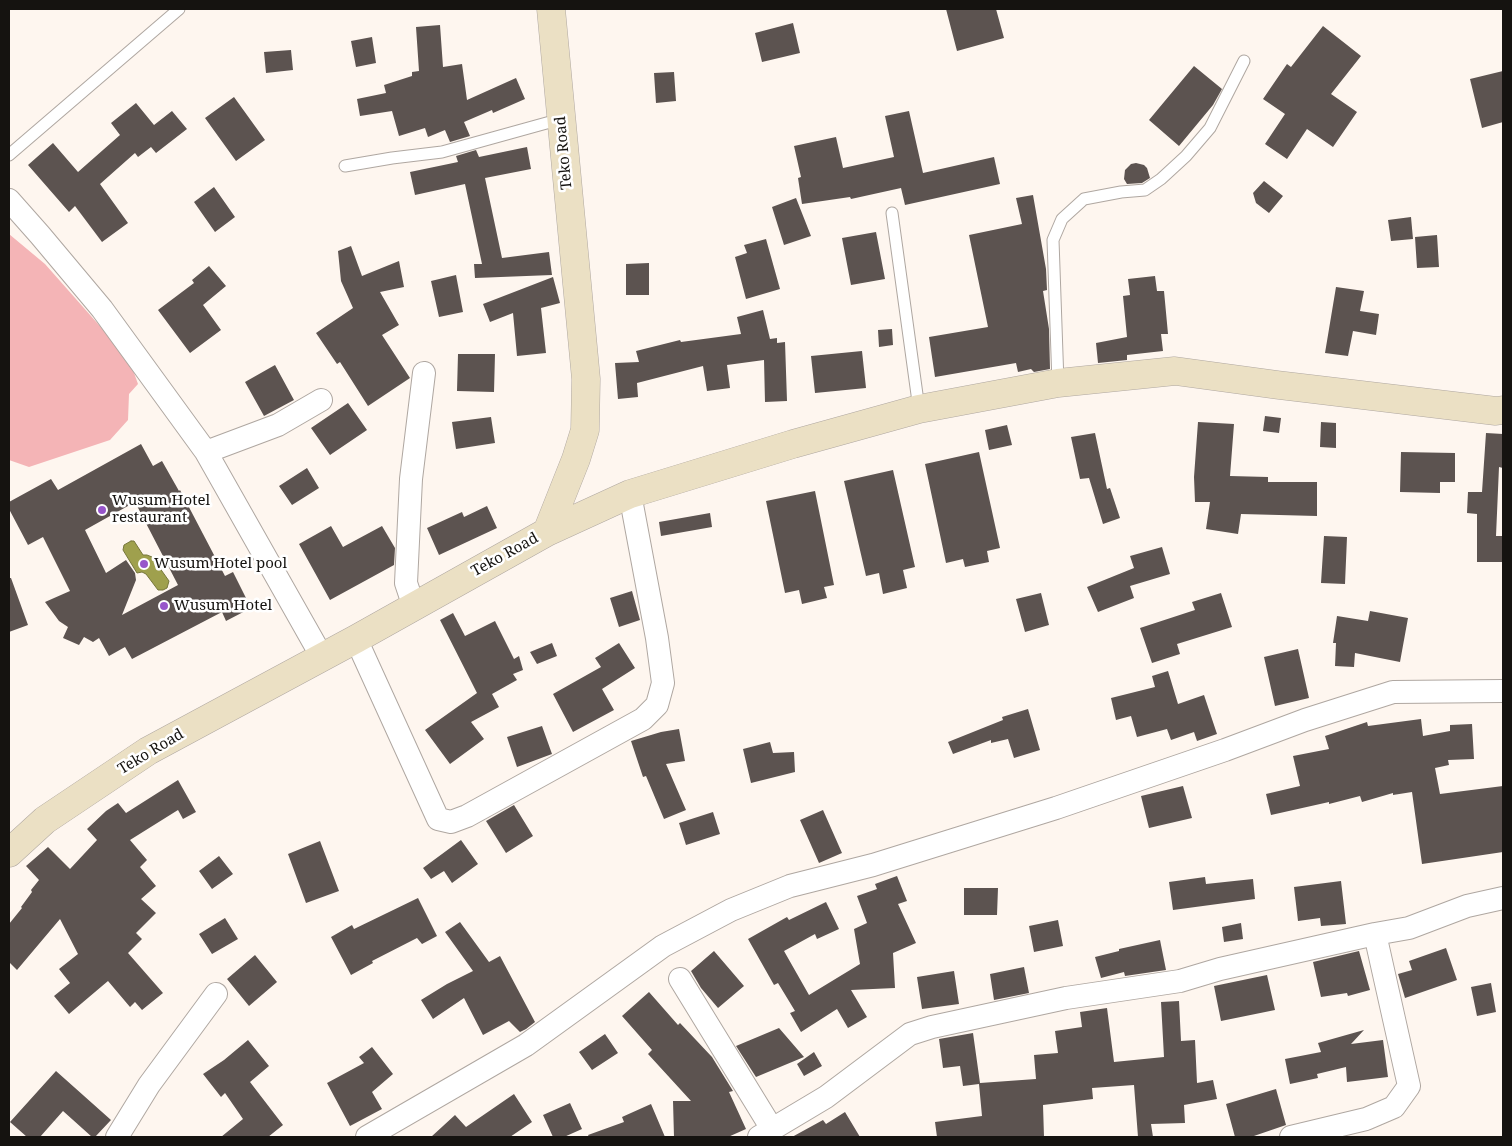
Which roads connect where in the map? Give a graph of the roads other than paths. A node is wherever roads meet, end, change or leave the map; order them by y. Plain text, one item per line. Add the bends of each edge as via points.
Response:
1 (179, 9) edge
2 (551, 9) edge
3 (1244, 61) dead end
4 (561, 119) junction
5 (9, 155) edge
6 (345, 166) dead end
7 (9, 200) edge
8 (892, 213) dead end
9 (424, 373) dead end
10 (1058, 383) junction
11 (321, 400) dead end
12 (919, 409) junction
13 (1503, 410) edge
14 (206, 452) junction
15 (630, 494) junction
16 (547, 532) junction
17 (414, 607) junction
18 (356, 639) junction
19 (322, 657) junction
20 (1503, 691) edge
21 (9, 851) edge
22 (1503, 898) edge
23 (1375, 934) junction
24 (680, 979) dead end
25 (216, 994) dead end
26 (766, 1133) edge
27 (117, 1137) edge
28 (367, 1137) edge
29 (1291, 1137) edge

1 - 5 lane
2 - 4 street, Teko Road
3 - 10 lane via 1210,128 1167,173 1145,190 1084,199 1062,219 1053,240
4 - 6 lane via 442,152
4 - 16 street, Teko Road via 586,379 585,430
7 - 14 street via 102,309
8 - 12 lane
9 - 17 street via 411,479 406,583
10 - 12 street
10 - 13 street via 1175,371
11 - 14 street via 278,426
12 - 15 street
14 - 19 street
15 - 16 street
15 - 18 street via 663,683 658,705 643,719 467,816 451,822 438,819
16 - 17 street, Teko Road
17 - 18 street, Teko Road
18 - 19 street, Teko Road
19 - 21 street, Teko Road via 148,751 45,820
20 - 28 street via 1393,692 1056,808 873,866 790,886 731,910 663,946 526,1045
22 - 23 street via 1467,906 1409,928
23 - 26 street via 1180,981 1066,998 910,1034 826,1097
23 - 29 street via 1409,1086 1394,1107 1366,1119
24 - 26 street
25 - 27 street via 149,1085

